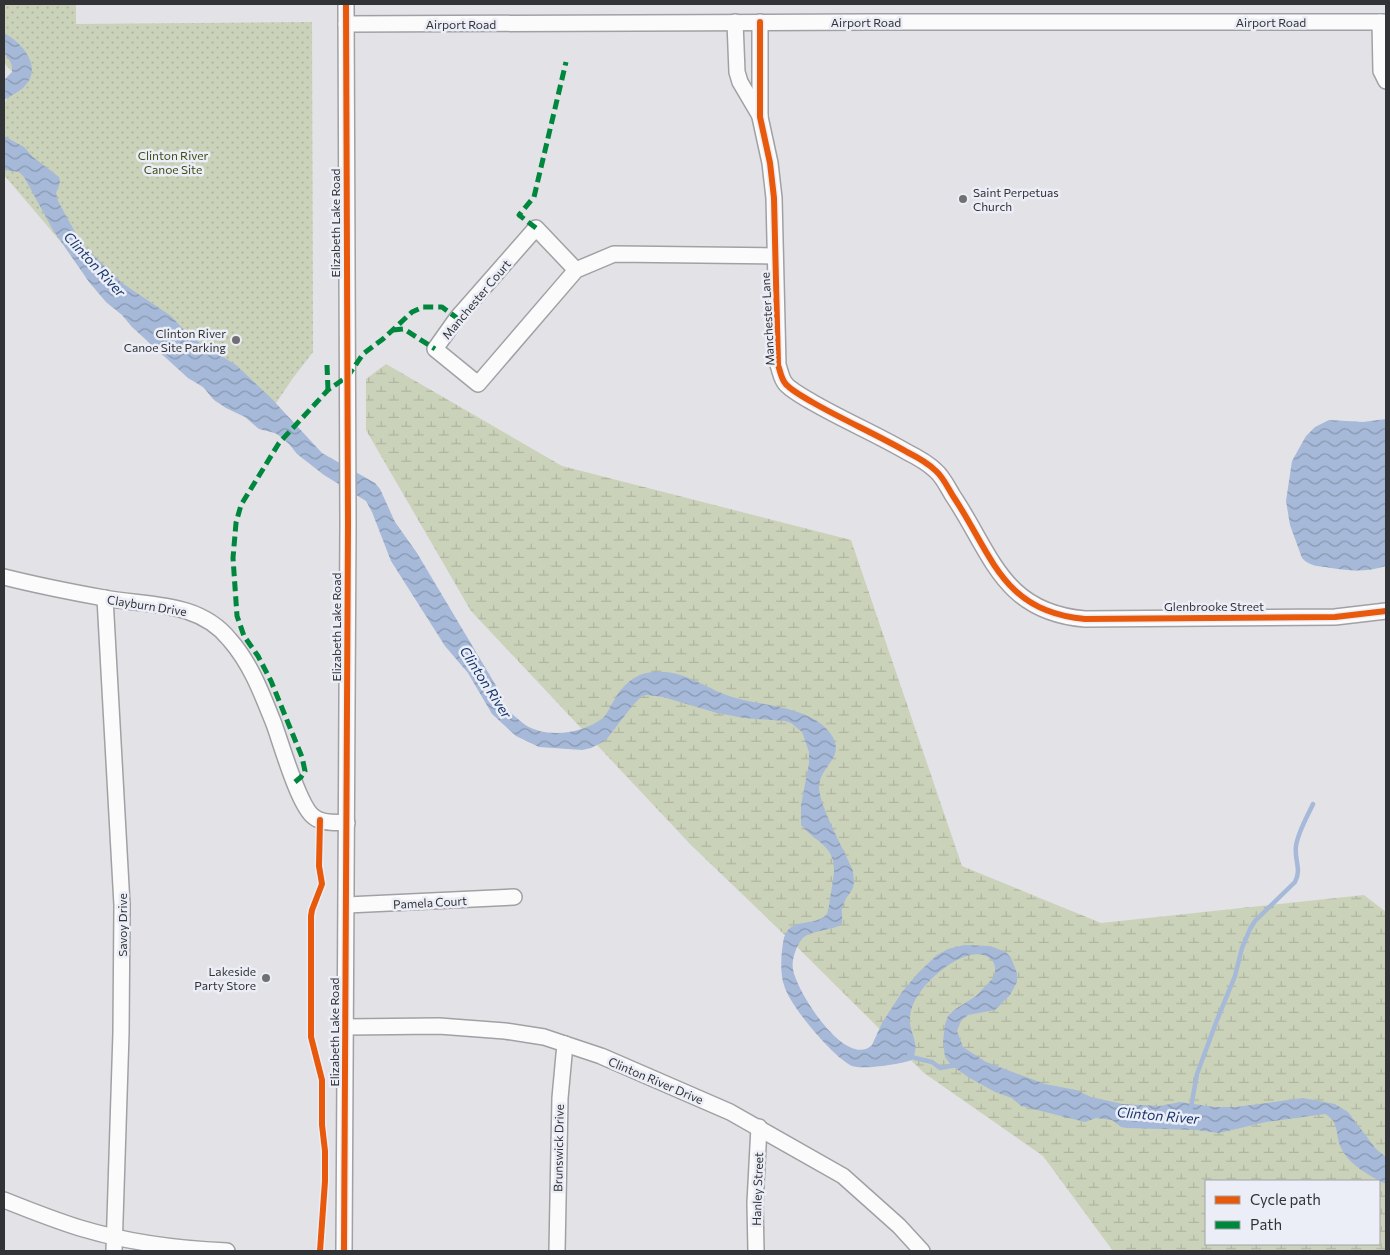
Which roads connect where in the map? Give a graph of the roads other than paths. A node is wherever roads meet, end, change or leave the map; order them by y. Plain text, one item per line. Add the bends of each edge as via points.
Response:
1 (346, 4) edge
2 (735, 22) junction
3 (760, 22) junction
4 (1383, 22) edge
5 (346, 24) junction
6 (1386, 81) edge
7 (760, 117) junction
8 (775, 256) junction
9 (576, 270) junction
10 (4, 577) edge
11 (106, 598) junction
12 (1042, 610) joint
13 (1386, 611) edge
14 (347, 822) junction
15 (514, 897) dead end
16 (346, 906) junction
17 (346, 1027) junction
18 (565, 1044) junction
19 (760, 1128) junction
20 (4, 1200) edge
21 (115, 1236) junction
22 (114, 1251) edge
23 (227, 1251) edge
24 (344, 1251) edge
25 (557, 1251) edge
26 (756, 1251) edge
27 (922, 1251) edge

1 - 5 street, Elizabeth Lake Road
2 - 3 street, Airport Road
2 - 5 street, Airport Road
2 - 7 street, Manchester Lane via 738,77
3 - 4 street, Airport Road
3 - 7 street, Manchester Lane
4 - 6 street via 1380,70
5 - 14 street, Elizabeth Lake Road
7 - 8 street, Manchester Lane via 774,198
8 - 9 street, Manchester Court via 614,254
8 - 12 street, Manchester Lane via 778,365 785,383 818,406 892,443 936,471 1000,574 1017,593
9 - 9 street, Manchester Court via 478,384 435,349 536,228
10 - 11 street, Clayburn Drive
11 - 14 street, Clayburn Drive via 188,610 207,619 230,639 253,673 301,800 314,818 326,822
11 - 21 street, Savoy Drive via 122,905
12 - 13 street, Glenbrooke Street via 1085,619 1335,617
14 - 16 street, Elizabeth Lake Road
15 - 16 street, Pamela Court
16 - 17 street, Elizabeth Lake Road
17 - 18 street, Clinton River Drive via 439,1026 505,1031
17 - 24 street, Elizabeth Lake Road
18 - 19 street, Clinton River Drive via 671,1085
18 - 25 street, Brunswick Drive via 557,1153
19 - 26 street, Hanley Street via 755,1203
19 - 27 street, Clinton River Drive via 843,1176
20 - 21 street via 41,1215
21 - 22 street, Savoy Drive
21 - 23 street

